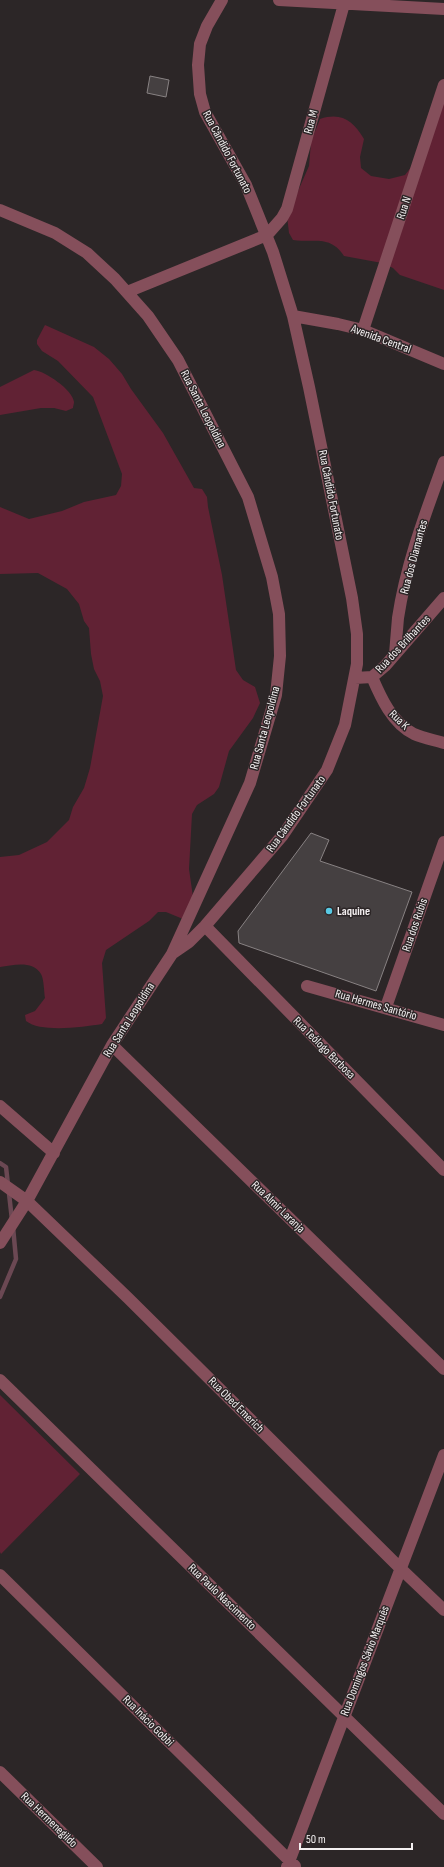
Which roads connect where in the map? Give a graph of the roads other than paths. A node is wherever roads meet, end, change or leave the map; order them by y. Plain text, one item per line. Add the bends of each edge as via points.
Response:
1 (222, 0) edge
2 (279, 0) edge
3 (344, 4) junction
4 (444, 9) edge
5 (444, 85) edge
6 (0, 210) edge
7 (267, 235) junction
8 (127, 292) junction
9 (293, 316) junction
10 (363, 330) junction
11 (444, 364) edge
12 (444, 462) edge
13 (444, 598) edge
14 (395, 654) junction
15 (372, 677) junction
16 (355, 678) junction
17 (444, 743) edge
18 (444, 842) edge
19 (205, 926) junction
20 (172, 954) junction
21 (307, 986) dead end
22 (386, 1007) junction
23 (444, 1025) edge
24 (112, 1045) junction
25 (0, 1106) edge
26 (54, 1153) junction
27 (444, 1170) edge
28 (0, 1182) edge
29 (27, 1201) junction
30 (0, 1243) edge
31 (444, 1370) edge
32 (0, 1380) edge
33 (444, 1455) edge
34 (400, 1569) junction
35 (0, 1574) edge
36 (444, 1610) edge
37 (344, 1716) junction
38 (0, 1772) edge
39 (444, 1814) edge
40 (290, 1865) edge
41 (97, 1867) edge

1 - 7 street, Rua Cândido Fortunato via 200,44 200,94 204,112 246,185
2 - 3 street
3 - 4 street
3 - 7 street, Rua M via 287,209
5 - 10 street, Rua N
6 - 8 street, Rua Santa Leopoldina via 56,233 87,253
7 - 8 street
7 - 9 street, Rua Cândido Fortunato
8 - 20 street, Rua Santa Leopoldina via 148,316 178,360 248,497 272,577 279,614 280,656 276,695 263,742 250,783
9 - 10 street, Avenida Central
9 - 16 street, Rua Cândido Fortunato via 352,598 356,634
10 - 11 street, Avenida Central
12 - 14 street, Rua dos Diamantes via 424,516 406,579 398,618
13 - 14 street, Rua dos Brilhantes
14 - 15 street, Rua dos Brilhantes
15 - 16 street, Rua dos Brilhantes
15 - 17 street, Rua K via 387,709 399,723 414,734
16 - 19 street, Rua Cândido Fortunato via 345,725 327,770 283,836
18 - 22 street, Rua dos Rubis
19 - 20 street, Rua Cândido Fortunato
19 - 27 street, Rua Teólogo Barbosa
20 - 24 street, Rua Santa Leopoldina
21 - 22 street, Rua Hermes Santório
22 - 23 street, Rua Hermes Santório
24 - 26 street, Rua Santa Leopoldina
24 - 31 street, Rua Almir Laranja
25 - 26 street
26 - 29 street, Rua Santa Leopoldina
28 - 29 street, Rua Obed Emerich
29 - 30 street, Rua Santa Leopoldina
29 - 34 street, Rua Obed Emerich
32 - 37 street, Rua Paulo Nascimento
33 - 34 street, Rua Domingos Sávio Marquês
34 - 36 street, Rua Obed Emerich
34 - 37 street, Rua Domingos Sávio Marquês
35 - 40 street, Rua Inácio Gobbi
37 - 39 street, Rua Paulo Nascimento
37 - 40 street, Rua Domingos Sávio Marquês
38 - 41 street, Rua Hermenegildo

